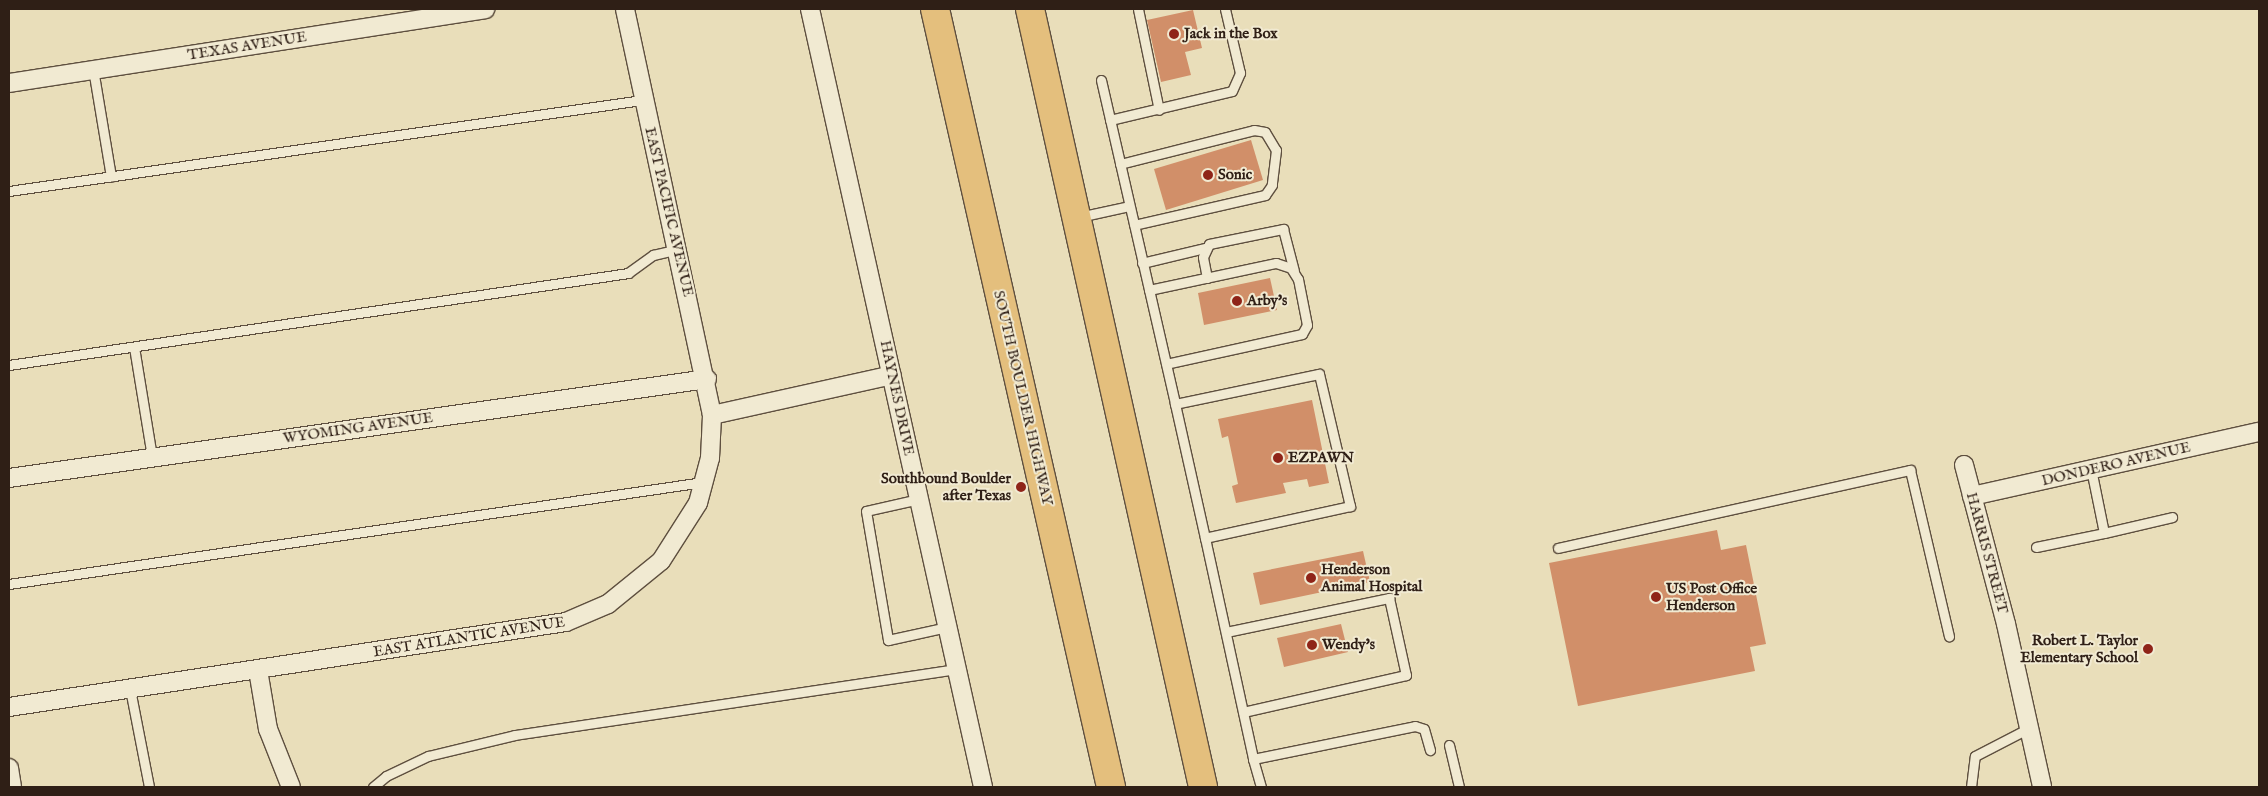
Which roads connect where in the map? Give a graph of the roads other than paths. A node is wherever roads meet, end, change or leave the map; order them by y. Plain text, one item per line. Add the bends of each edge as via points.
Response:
1 (485, 9) edge
2 (625, 9) edge
3 (810, 9) edge
4 (935, 9) edge
5 (1030, 9) edge
6 (1138, 9) edge
7 (1225, 9) edge
8 (93, 69) junction
9 (1101, 80) dead end
10 (9, 83) edge
11 (642, 100) junction
12 (1159, 110) junction
13 (1110, 120) junction
14 (1120, 164) junction
15 (111, 176) junction
16 (9, 191) edge
17 (1129, 206) junction
18 (1076, 218) junction
19 (1134, 225) junction
20 (1205, 248) junction
21 (679, 249) junction
22 (1142, 263) junction
23 (1294, 272) junction
24 (1207, 278) junction
25 (1149, 290) junction
26 (134, 347) junction
27 (1166, 364) junction
28 (9, 365) edge
29 (892, 375) junction
30 (707, 379) junction
31 (1175, 404) junction
32 (712, 415) junction
33 (2259, 432) edge
34 (152, 457) junction
35 (1964, 465) dead end
36 (2091, 469) junction
37 (9, 478) edge
38 (703, 482) junction
39 (1972, 496) junction
40 (919, 499) junction
41 (2172, 517) dead end
42 (2104, 533) junction
43 (1205, 538) junction
44 (2036, 547) dead end
45 (1558, 548) dead end
46 (9, 584) edge
47 (947, 627) junction
48 (1226, 632) junction
49 (1949, 636) dead end
50 (957, 669) junction
51 (258, 670) junction
52 (130, 689) junction
53 (9, 707) edge
54 (1243, 712) junction
55 (2029, 728) junction
56 (1449, 745) dead end
57 (1430, 750) dead end
58 (1252, 759) junction
59 (9, 768) edge
60 (12, 787) edge
61 (149, 787) edge
62 (291, 787) edge
63 (373, 787) edge
64 (983, 787) edge
65 (1112, 787) edge
66 (1203, 787) edge
67 (1261, 787) edge
68 (1459, 787) edge
69 (1971, 787) edge
70 (2042, 787) edge

1 - 8 street, TEXAS AVENUE
2 - 11 street, EAST PACIFIC AVENUE
3 - 29 street, HAYNES DRIVE
4 - 65 main road, SOUTH BOULDER HIGHWAY
5 - 18 main road
6 - 12 lane
7 - 12 lane via 1240,73 1236,86 1227,96
8 - 10 street, TEXAS AVENUE
8 - 15 lane
9 - 13 lane
11 - 15 lane
11 - 21 street, EAST PACIFIC AVENUE
12 - 13 lane
13 - 14 lane
14 - 17 lane
14 - 19 lane via 1254,130 1265,132 1276,150 1272,185 1265,195
15 - 16 lane
17 - 18 lane
17 - 19 lane
18 - 66 main road
19 - 22 lane
20 - 22 lane
20 - 23 lane via 1209,244 1283,229
20 - 24 lane
21 - 26 lane via 653,255 628,273
21 - 30 street, EAST PACIFIC AVENUE
22 - 25 lane
23 - 24 lane via 1276,263
23 - 27 lane via 1307,326 1302,334
24 - 25 lane
25 - 27 lane
26 - 28 lane
26 - 34 lane
27 - 31 lane
29 - 32 street
29 - 40 street, HAYNES DRIVE
30 - 32 street, EAST PACIFIC AVENUE
30 - 34 street, WYOMING AVENUE
31 - 43 lane
31 - 43 lane via 1319,374 1350,506
32 - 38 street, EAST ATLANTIC AVENUE
33 - 36 street, DONDERO AVENUE
34 - 37 street, WYOMING AVENUE
35 - 39 street, HARRIS STREET
36 - 39 street, DONDERO AVENUE
36 - 42 lane
38 - 46 lane
38 - 51 street, EAST ATLANTIC AVENUE via 698,503 661,561 608,604 566,622
39 - 55 street, HARRIS STREET
40 - 47 street, HAYNES DRIVE
40 - 47 lane via 866,511 888,640
41 - 42 lane
42 - 44 lane
43 - 48 lane
45 - 49 lane via 1910,470
47 - 50 street, HAYNES DRIVE
48 - 54 lane
48 - 54 lane via 1389,598 1406,675
50 - 63 lane via 515,735 428,756 386,776
50 - 64 street, HAYNES DRIVE
51 - 52 street, EAST ATLANTIC AVENUE
51 - 62 street via 268,729
52 - 53 street, EAST ATLANTIC AVENUE
52 - 61 lane
54 - 58 lane
55 - 69 lane via 1976,756
55 - 70 street, HARRIS STREET
56 - 68 lane
57 - 58 lane via 1424,729 1415,726
58 - 67 lane
59 - 60 street

